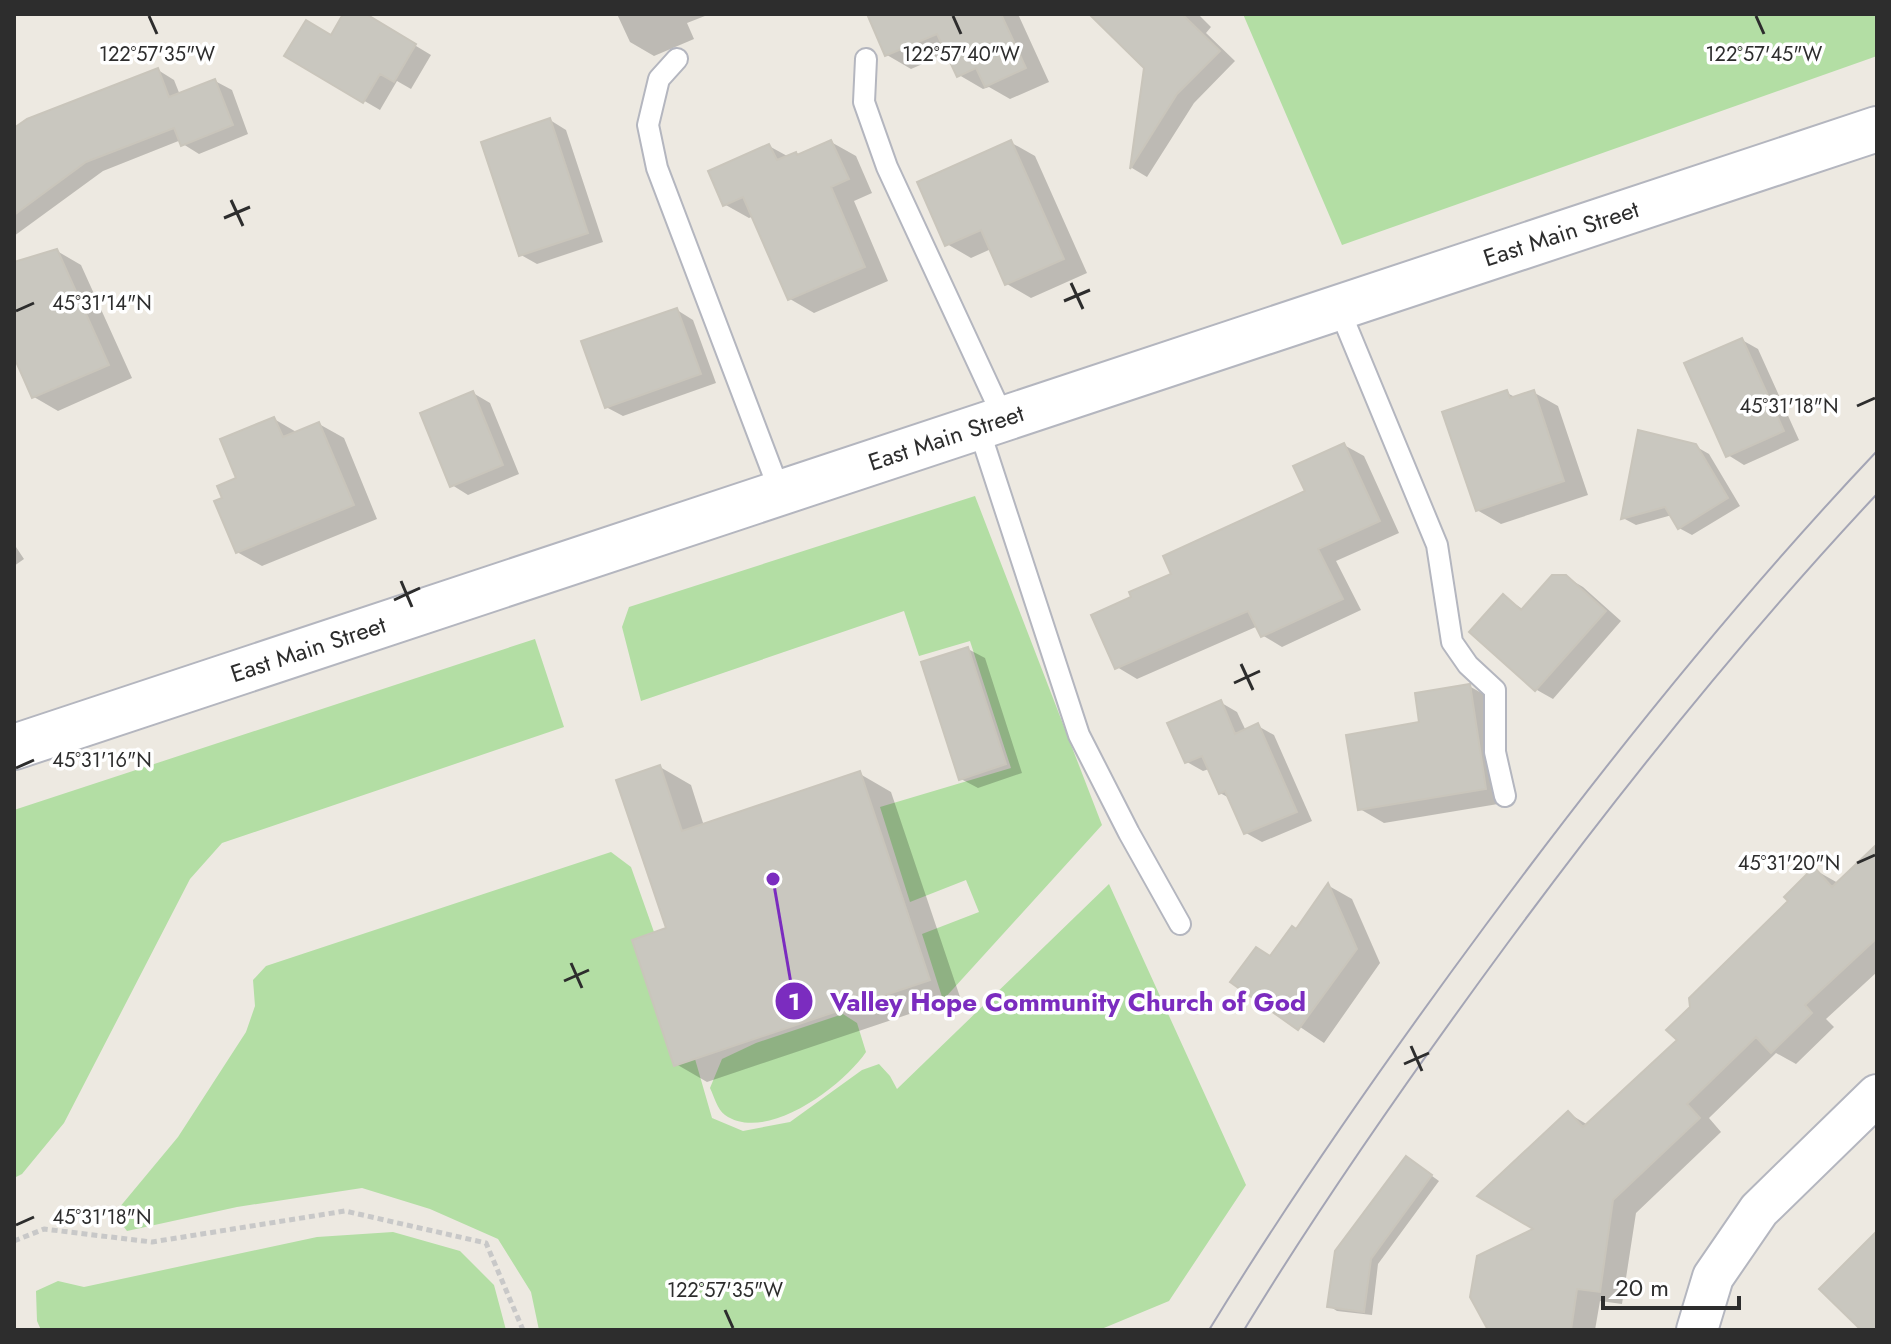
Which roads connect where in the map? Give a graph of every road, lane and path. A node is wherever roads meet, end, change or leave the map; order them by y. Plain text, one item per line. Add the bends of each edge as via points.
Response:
1 (677, 59) dead end
2 (866, 59) dead end
3 (1877, 129) edge
4 (1338, 306) junction
5 (991, 422) junction
6 (780, 492) junction
7 (14, 747) edge
8 (1505, 796) dead end
9 (1180, 924) dead end
10 (1877, 1095) edge
11 (14, 1241) edge
12 (523, 1330) edge
13 (1697, 1330) edge

1 - 6 lane via 659,79 648,125 657,168
2 - 5 lane via 864,102
3 - 4 main road, East Main Street
4 - 5 main road, East Main Street
4 - 8 lane via 1437,545 1452,642 1495,690 1495,752
5 - 6 main road, East Main Street
5 - 9 lane via 1079,735
6 - 7 main road, East Main Street
10 - 13 street via 1759,1210 1713,1277
11 - 12 path via 44,1229 152,1242 345,1211 486,1243

